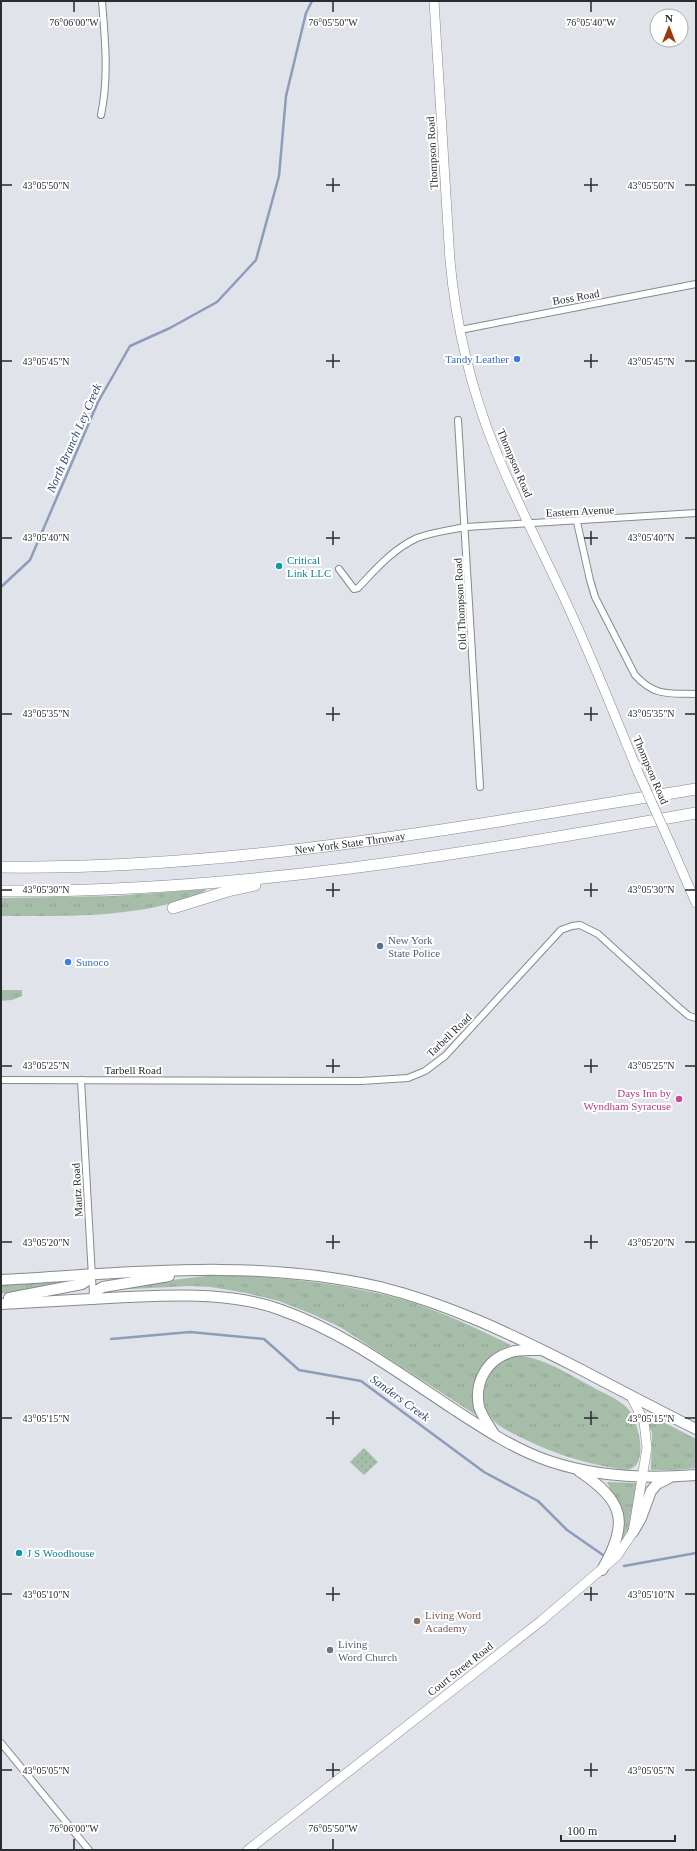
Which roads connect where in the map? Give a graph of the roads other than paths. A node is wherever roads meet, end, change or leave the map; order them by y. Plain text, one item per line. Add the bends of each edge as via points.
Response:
1 (102, 1) edge
2 (434, 1) edge
3 (101, 115) dead end
4 (696, 284) edge
5 (460, 330) junction
6 (458, 420) dead end
7 (696, 514) edge
8 (577, 522) junction
9 (528, 524) junction
10 (466, 527) junction
11 (339, 569) dead end
12 (696, 694) edge
13 (480, 786) dead end
14 (696, 789) edge
15 (696, 814) edge
16 (1, 867) edge
17 (294, 875) junction
18 (1, 891) edge
19 (696, 903) edge
20 (173, 908) dead end
21 (696, 1018) edge
22 (1, 1080) edge
23 (81, 1080) junction
24 (210, 1269) junction
25 (92, 1275) junction
26 (1, 1280) edge
27 (93, 1299) junction
28 (1, 1300) edge
29 (1, 1304) edge
30 (541, 1349) junction
31 (631, 1396) junction
32 (696, 1429) edge
33 (495, 1435) junction
34 (574, 1468) junction
35 (696, 1475) edge
36 (643, 1476) junction
37 (670, 1477) junction
38 (633, 1532) junction
39 (602, 1570) junction
40 (1, 1743) edge
41 (89, 1850) edge
42 (248, 1850) edge

1 - 3 street via 106,68 105,97
2 - 5 street, Thompson Road via 450,261
4 - 5 street, Boss Road
5 - 9 street, Thompson Road via 484,419
6 - 10 street, Old Thompson Road
7 - 8 street, Eastern Avenue
8 - 9 street, Eastern Avenue
8 - 12 street via 595,597 635,675 642,683 657,692
9 - 10 street, Eastern Avenue
9 - 19 street, Thompson Road, bridge via 576,624
10 - 11 street, Eastern Avenue via 417,538 386,558 358,588 354,589
10 - 13 street, Old Thompson Road
14 - 16 highway, New York State Thruway via 342,844 249,855 109,865
15 - 17 highway via 411,860
17 - 18 highway via 144,886
17 - 20 highway
21 - 23 street, Tarbell Road via 689,1016 676,1005 598,934 580,925 561,930 445,1056 425,1071 408,1078 361,1081
22 - 23 street, Tarbell Road
23 - 25 street, Mautz Road
24 - 25 main road
24 - 27 main road via 102,1287 96,1291
24 - 30 main road via 304,1274 381,1288 478,1320
25 - 26 main road
25 - 27 street, Mautz Road
25 - 28 main road via 82,1284
27 - 29 main road
27 - 33 main road via 217,1296 282,1310 324,1328
30 - 31 main road
30 - 33 main road via 513,1351 500,1356 492,1361 482,1376 478,1394 480,1408
31 - 32 main road
31 - 36 street, Court Street Road via 644,1422 647,1437
33 - 34 main road via 528,1452
34 - 36 main road
34 - 39 main road via 609,1495 614,1502 619,1520 616,1545
35 - 37 main road
36 - 37 main road
36 - 38 street, Court Street Road
37 - 38 main road via 657,1484 651,1491
38 - 39 street, Court Street Road via 617,1556
39 - 42 street, Court Street Road via 541,1621
40 - 41 street

